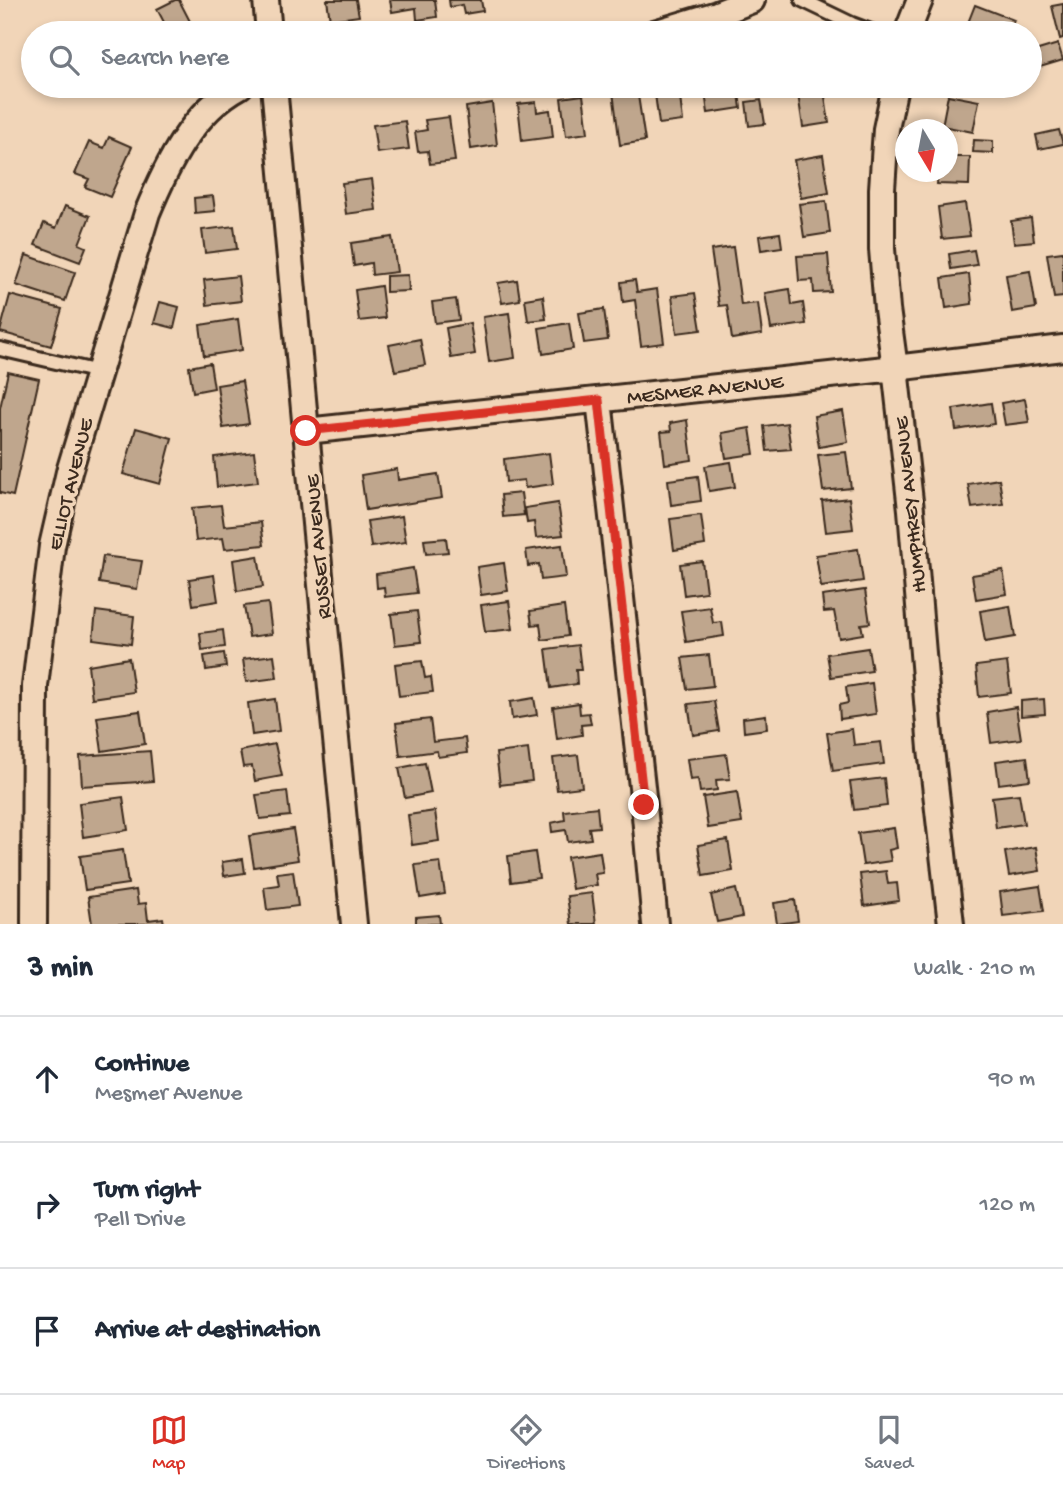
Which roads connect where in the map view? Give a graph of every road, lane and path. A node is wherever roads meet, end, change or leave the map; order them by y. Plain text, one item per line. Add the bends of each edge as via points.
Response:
1 (266, 0) edge
2 (752, 0) edge
3 (802, 0) edge
4 (899, 0) edge
5 (920, 0) edge
6 (268, 21) edge
7 (694, 21) edge
8 (846, 21) edge
9 (903, 21) edge
10 (910, 21) edge
11 (220, 98) edge
12 (275, 98) edge
13 (892, 98) edge
14 (1063, 348) edge
15 (0, 349) edge
16 (895, 368) junction
17 (99, 372) junction
18 (599, 400) junction
19 (306, 431) junction
20 (34, 924) edge
21 (354, 924) edge
22 (655, 924) edge
23 (951, 924) edge

1 - 6 street
2 - 7 street
3 - 8 lane
4 - 9 street
5 - 10 street
11 - 17 street, ELLIOT AVENUE via 199,119 160,180
12 - 19 street, RUSSET AVENUE
13 - 16 street, HUMPHREY AVENUE via 886,129 882,249
14 - 16 street, MESMER AVENUE
15 - 17 lane
16 - 18 street, MESMER AVENUE
16 - 23 street, HUMPHREY AVENUE
17 - 20 street, ELLIOT AVENUE via 52,546 34,686
18 - 19 street, MESMER AVENUE
18 - 22 street
19 - 21 street, RUSSET AVENUE

